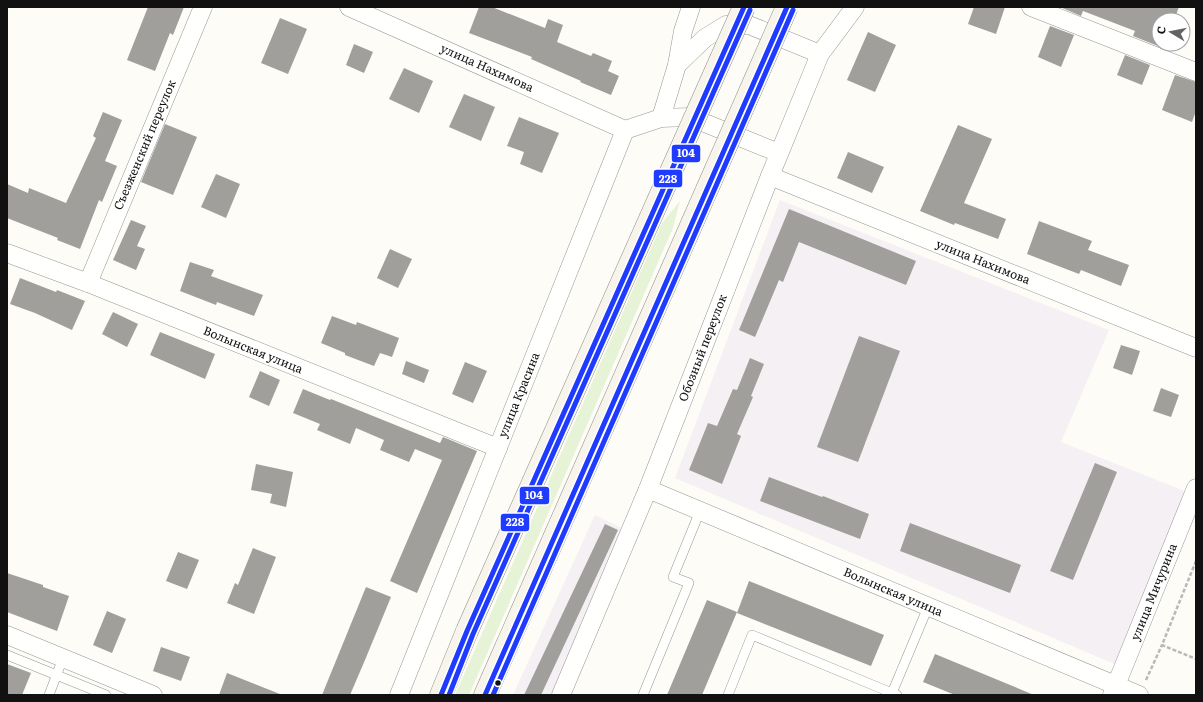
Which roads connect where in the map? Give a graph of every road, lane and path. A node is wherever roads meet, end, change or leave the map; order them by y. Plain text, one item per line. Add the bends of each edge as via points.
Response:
1 (203, 7) edge
2 (349, 7) edge
3 (691, 7) edge
4 (744, 7) edge
5 (787, 7) edge
6 (855, 7) edge
7 (1031, 7) edge
8 (820, 54) junction
9 (677, 65) junction
10 (1196, 72) edge
11 (661, 118) junction
12 (625, 130) junction
13 (779, 153) junction
14 (770, 176) junction
15 (7, 253) edge
16 (88, 283) junction
17 (1196, 348) edge
18 (498, 448) junction
19 (1196, 488) edge
20 (648, 489) junction
21 (700, 511) junction
22 (1196, 561) edge
23 (928, 606) junction
24 (7, 635) edge
25 (1162, 645) junction
26 (7, 656) edge
27 (63, 658) junction
28 (1196, 660) edge
29 (57, 676) junction
30 (1142, 688) edge
31 (1114, 690) edge
32 (894, 694) edge
33 (49, 695) edge
34 (106, 695) edge
35 (153, 695) edge
36 (399, 695) edge
37 (441, 695) edge
38 (485, 695) edge
39 (561, 695) edge
40 (643, 695) edge
41 (728, 695) edge

1 - 16 street, Съезженский переулок
2 - 12 street, улица Нахимова
3 - 9 street via 683,31
4 - 37 main road, bridge via 467,631
5 - 38 main road, bridge
6 - 8 street, Обозный переулок
7 - 10 street
8 - 9 street via 749,25 726,24 705,38
8 - 13 street, Обозный переулок
9 - 11 street
11 - 12 street
11 - 13 street via 690,117
12 - 18 street, улица Красина
13 - 14 street, Обозный переулок
14 - 17 street, улица Нахимова
14 - 20 street, Обозный переулок
15 - 16 street, Волынская улица
16 - 18 street, Волынская улица
18 - 36 street, улица Красина
19 - 31 street, улица Мичурина
20 - 21 street, Волынская улица
20 - 39 street, Обозный переулок
21 - 23 street, Волынская улица
21 - 40 lane via 673,577 689,583
22 - 25 path
23 - 31 street, Волынская улица
23 - 32 lane
24 - 27 street
25 - 28 path
25 - 30 path
26 - 29 lane
27 - 29 lane
27 - 35 street
29 - 33 lane
29 - 34 lane
30 - 31 street, Волынская улица
32 - 41 lane via 752,635

